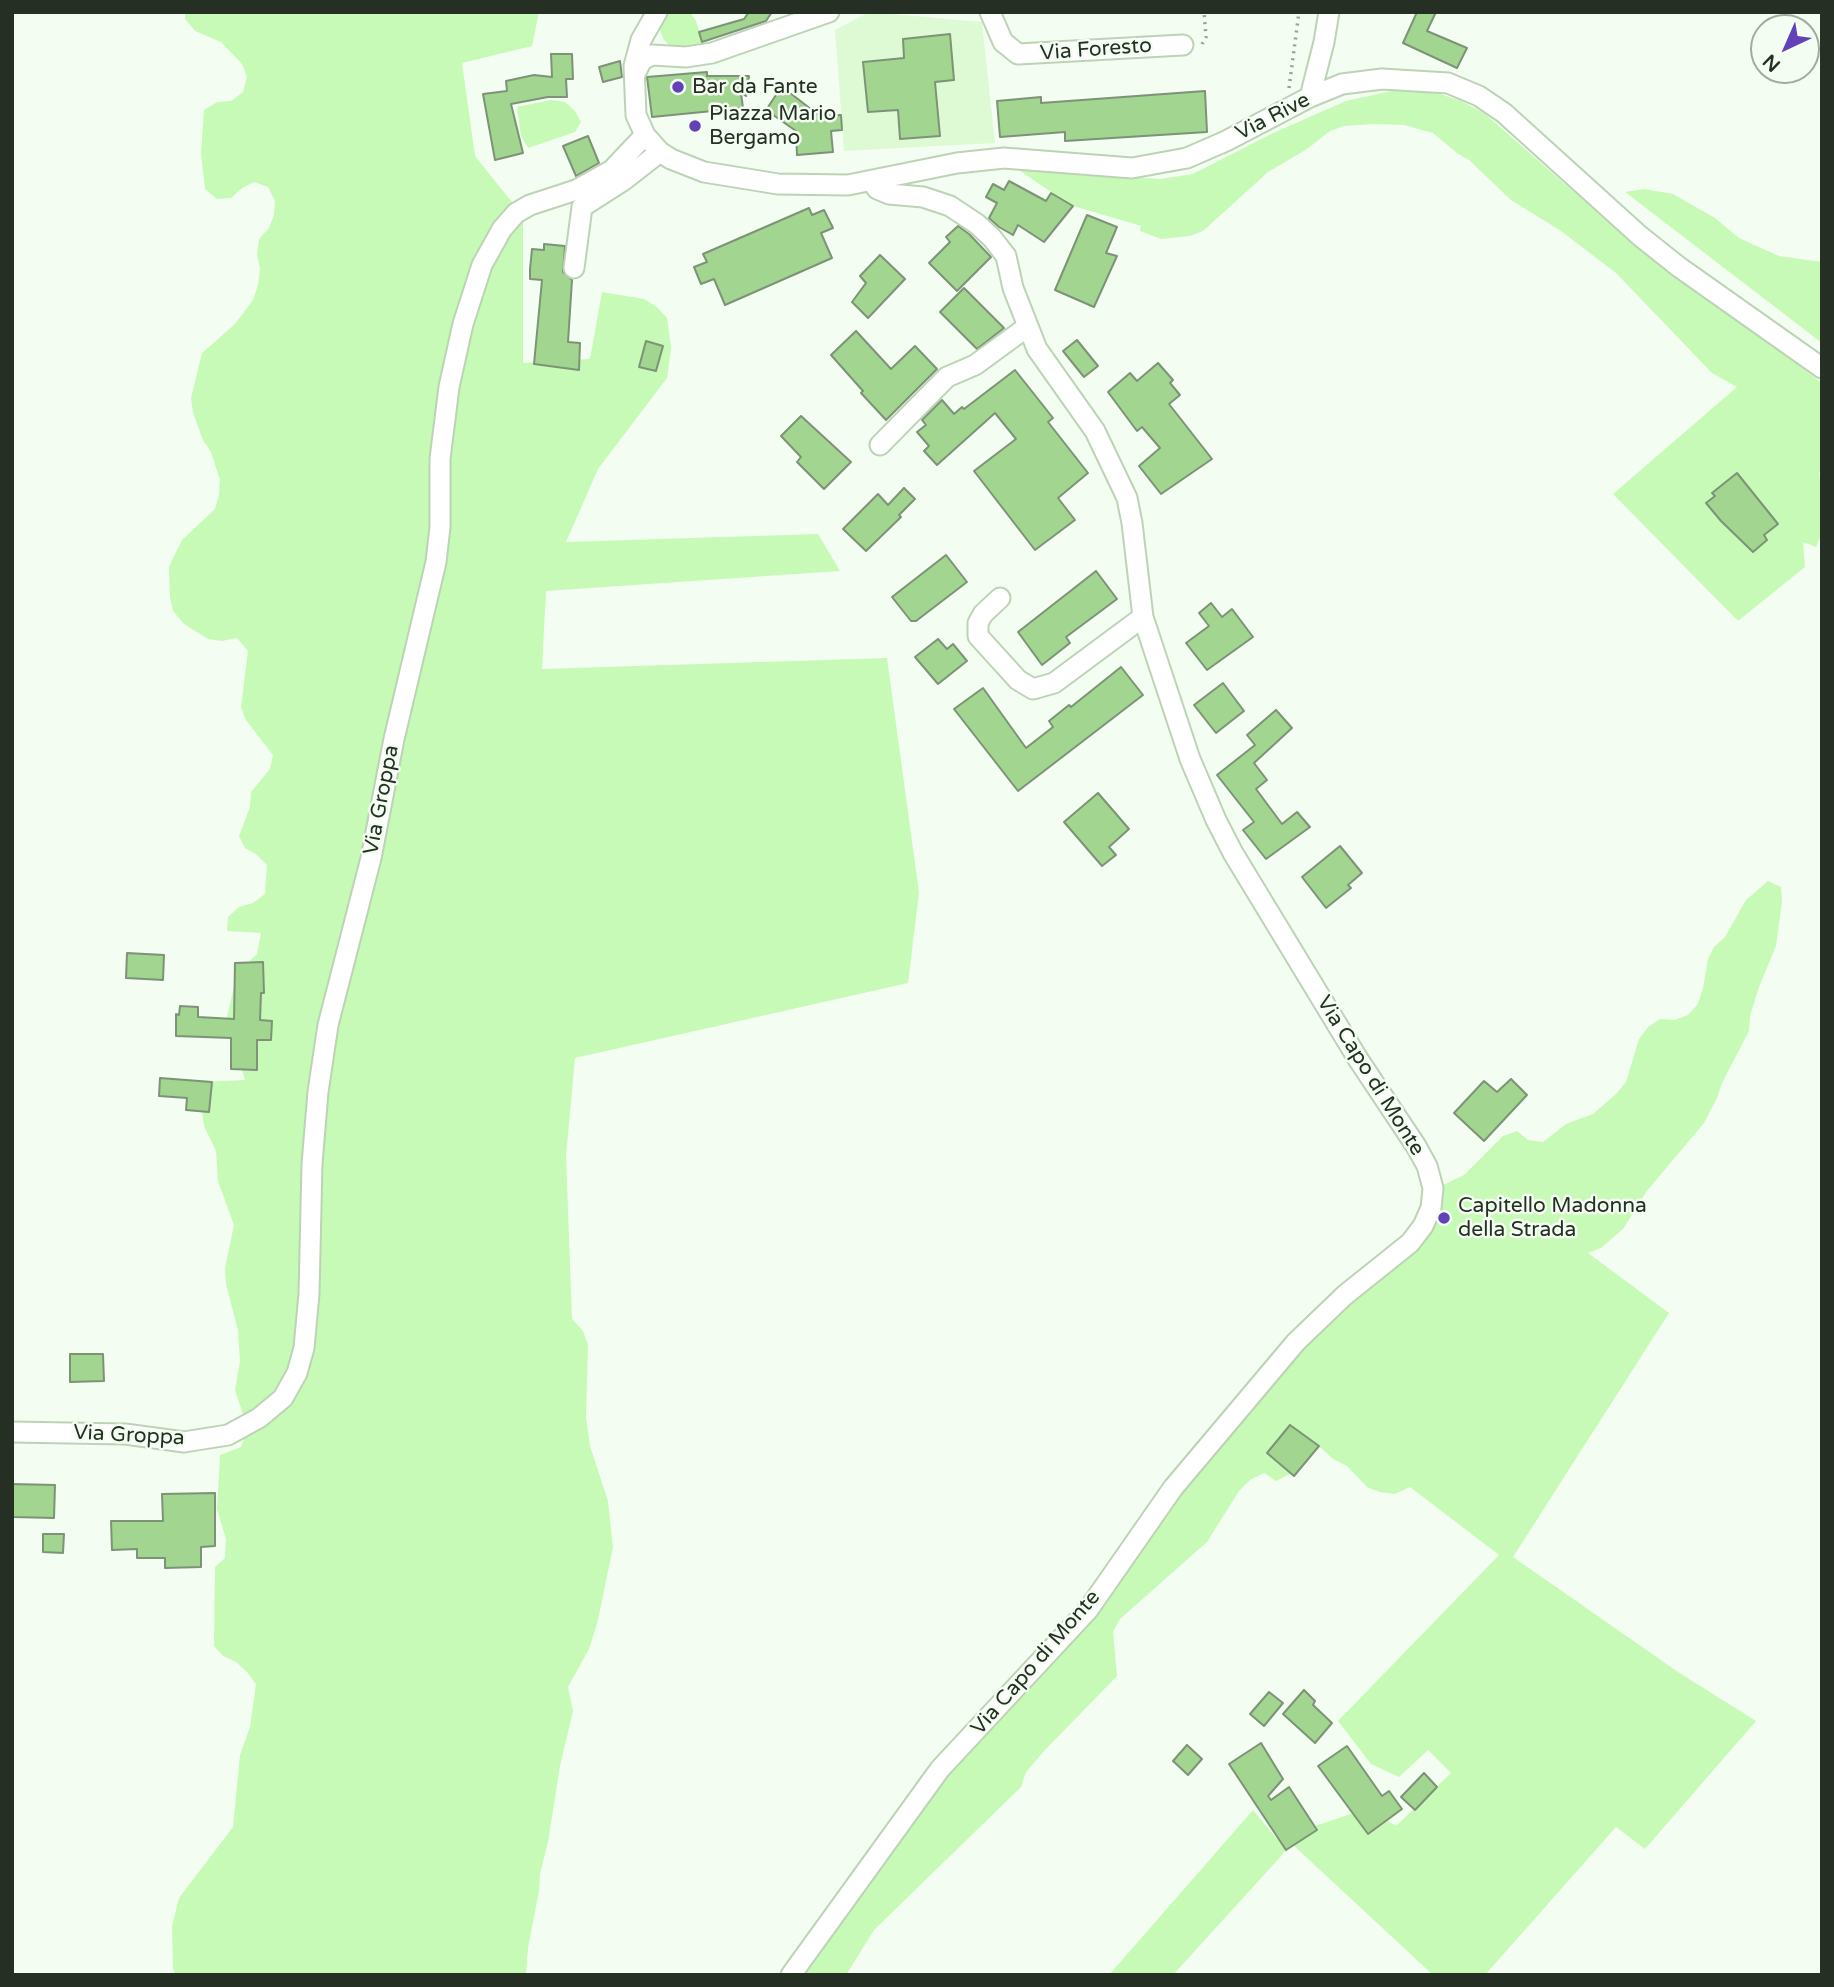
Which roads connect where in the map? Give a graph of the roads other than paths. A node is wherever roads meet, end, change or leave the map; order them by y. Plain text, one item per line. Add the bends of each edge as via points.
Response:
1 (828, 12) edge
2 (990, 12) edge
3 (1329, 12) edge
4 (654, 17) edge
5 (1183, 45) dead end
6 (677, 57) junction
7 (635, 75) junction
8 (1310, 97) junction
9 (645, 135) junction
10 (660, 152) junction
11 (872, 181) junction
12 (574, 268) dead end
13 (1027, 327) junction
14 (1822, 368) edge
15 (880, 445) dead end
16 (1000, 598) dead end
17 (1143, 617) junction
18 (12, 1432) edge
19 (791, 1975) edge

1 - 6 street via 712,53
2 - 5 street, Via Foresto via 1003,42 1018,54
3 - 8 street
4 - 6 street via 651,29 657,43
4 - 7 street via 635,56
6 - 7 street via 647,57
7 - 9 street via 636,115
8 - 11 street, Via Rive via 1187,158 1132,169 991,159
8 - 14 street, Via Rive via 1342,84 1382,79 1447,83 1479,96 1530,135 1679,267
9 - 10 street, Via Rive
9 - 18 street, Via Groppa via 612,170 576,190 516,213 482,265 463,324 440,459 436,562 324,1052 312,1164 309,1294 297,1373 283,1398 259,1419 228,1435 184,1442 125,1434
10 - 11 street, Via Rive via 704,172 754,181 826,186
10 - 12 street via 582,207
11 - 13 street, Via Capo di Monte via 889,194 923,197 950,206 992,238 1006,256
13 - 15 street via 975,365 947,377
13 - 17 street, Via Capo di Monte via 1050,370 1095,431 1127,498
16 - 17 street via 983,614 978,636 1017,680 1033,689 1054,683
17 - 19 street, Via Capo di Monte via 1190,759 1216,820 1427,1166 1432,1208 1410,1243 1296,1342 1173,1488 1088,1610 940,1769

